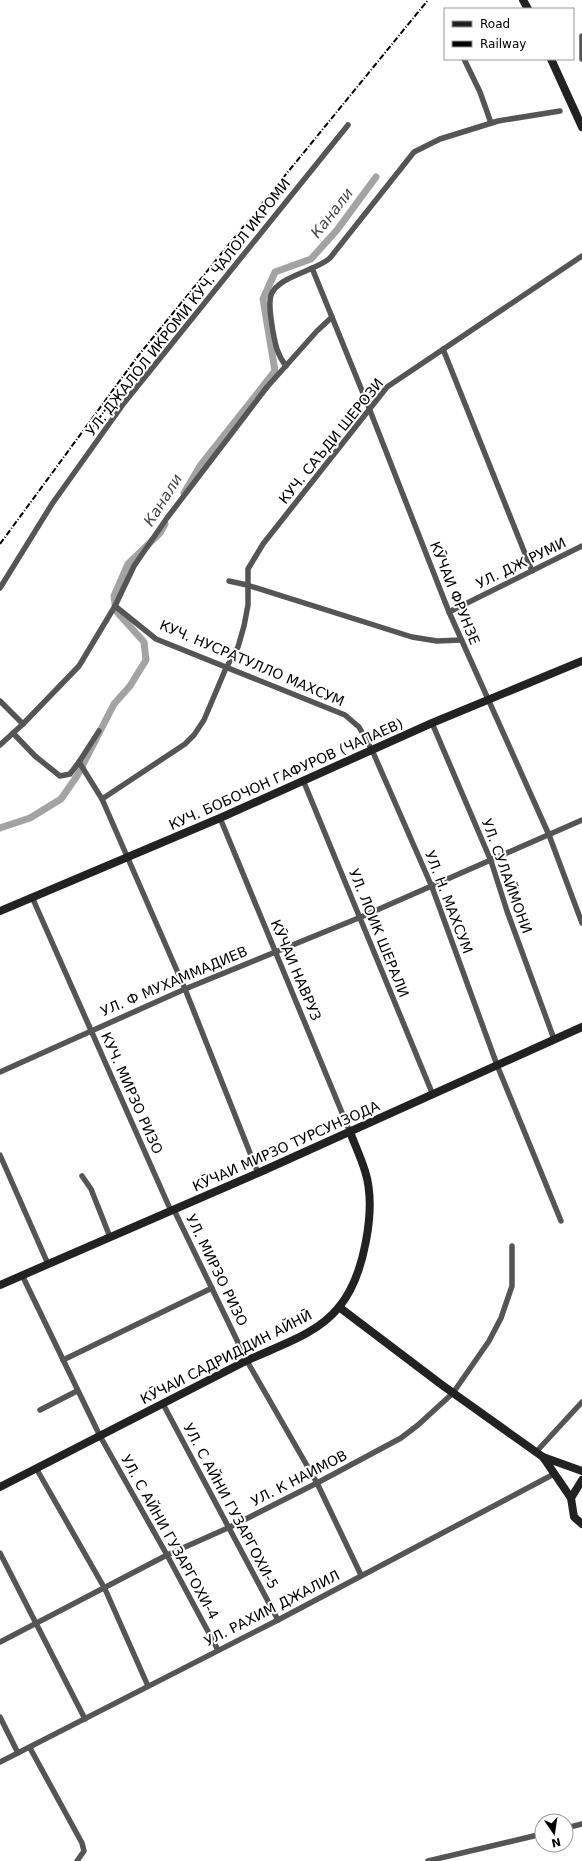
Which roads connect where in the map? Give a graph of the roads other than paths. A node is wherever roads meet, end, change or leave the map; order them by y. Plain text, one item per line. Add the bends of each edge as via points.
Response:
1 (582, 36) edge
2 (582, 59) edge
3 (464, 60) edge
4 (551, 60) edge
5 (560, 111) dead end
6 (491, 123) junction
7 (348, 125) dead end
8 (582, 127) edge
9 (582, 256) edge
10 (312, 268) junction
11 (332, 317) junction
12 (443, 349) junction
13 (286, 366) junction
14 (370, 408) junction
15 (582, 546) edge
16 (532, 571) junction
17 (229, 581) dead end
18 (247, 585) junction
19 (0, 588) edge
20 (115, 606) junction
21 (448, 612) junction
22 (461, 640) junction
23 (582, 661) edge
24 (226, 668) junction
25 (0, 701) edge
26 (489, 701) junction
27 (432, 723) junction
28 (24, 724) junction
29 (99, 731) dead end
30 (13, 733) junction
31 (0, 745) edge
32 (372, 750) junction
33 (79, 762) junction
34 (303, 780) junction
35 (102, 799) junction
36 (220, 818) junction
37 (582, 820) edge
38 (549, 835) junction
39 (127, 857) junction
40 (491, 861) junction
41 (432, 887) junction
42 (32, 897) junction
43 (0, 911) edge
44 (361, 917) junction
45 (582, 923) edge
46 (275, 951) junction
47 (185, 989) junction
48 (582, 1027) edge
49 (91, 1030) junction
50 (554, 1039) junction
51 (497, 1065) junction
52 (0, 1072) edge
53 (433, 1095) junction
54 (350, 1132) junction
55 (0, 1155) edge
56 (258, 1173) junction
57 (82, 1176) dead end
58 (172, 1210) junction
59 (561, 1221) dead end
60 (110, 1237) junction
61 (512, 1246) dead end
62 (48, 1264) junction
63 (22, 1275) junction
64 (0, 1285) edge
65 (212, 1288) junction
66 (339, 1307) junction
67 (63, 1360) junction
68 (247, 1361) junction
69 (77, 1391) junction
70 (453, 1393) junction
71 (582, 1402) edge
72 (163, 1404) junction
73 (40, 1410) dead end
74 (100, 1436) junction
75 (539, 1454) junction
76 (36, 1468) junction
77 (582, 1471) edge
78 (554, 1474) junction
79 (582, 1480) edge
80 (317, 1483) junction
81 (0, 1487) edge
82 (571, 1498) junction
83 (582, 1524) edge
84 (230, 1527) junction
85 (0, 1553) edge
86 (168, 1555) junction
87 (361, 1575) junction
88 (105, 1589) junction
89 (278, 1620) junction
90 (37, 1622) junction
91 (0, 1642) edge
92 (218, 1650) junction
93 (148, 1686) junction
94 (0, 1717) edge
95 (84, 1719) junction
96 (30, 1748) junction
97 (18, 1753) junction
98 (0, 1762) edge
99 (534, 1836) edge
100 (77, 1861) edge
101 (428, 1861) edge

1 - 2 street
3 - 6 street
4 - 8 street
5 - 6 street
6 - 10 street via 440,139 414,152 330,258 324,264
7 - 19 street, УЛ. ДЖАЛОЛ ИКРОМИ КУЧ. ЧАЛОЛ ИКРОМИ via 124,402 52,504
9 - 12 street, КУЧ. САЪДИ ШЕРОЗИ
10 - 11 street, КӮЧАИ ФРУНЗЕ
10 - 13 street via 278,286 271,295 270,309 276,350
11 - 13 street via 317,330
11 - 14 street, КӮЧАИ ФРУНЗЕ
12 - 14 street, КУЧ. САЪДИ ШЕРОЗИ via 387,386
12 - 16 street
13 - 20 street via 267,387 167,518 134,566
14 - 18 street, КУЧ. САЪДИ ШЕРОЗИ via 263,544 248,569
14 - 21 street, КӮЧАИ ФРУНЗЕ
15 - 16 street, УЛ. ДЖ РУМИ
16 - 21 street, УЛ. ДЖ РУМИ
17 - 18 street
18 - 22 street via 412,637 437,641
18 - 24 street, КУЧ. САЪДИ ШЕРОЗИ via 248,605 244,626 238,646
20 - 24 street, КУЧ. НУСРАТУЛЛО МАХСУМ via 156,639
20 - 28 street via 79,666
21 - 22 street, КӮЧАИ ФРУНЗЕ
22 - 26 street, КӮЧАИ ФРУНЗЕ
23 - 26 street, КУЧ. БОБОЧОН ГАФУРОВ (ЧАПАЕВ)
24 - 32 street, КУЧ. НУСРАТУЛЛО МАХСУМ via 345,715 359,727
24 - 35 street, КУЧ. САЪДИ ШЕРОЗИ via 204,720 194,736
25 - 28 street
26 - 27 street, КУЧ. БОБОЧОН ГАФУРОВ (ЧАПАЕВ)
26 - 38 street, КӮЧАИ ФРУНЗЕ
27 - 32 street, КУЧ. БОБОЧОН ГАФУРОВ (ЧАПАЕВ)
27 - 40 street, УЛ. СУЛАЙМОНИ
28 - 30 street
29 - 33 street
30 - 31 street
30 - 33 street via 35,756 60,776 70,774
32 - 34 street, КУЧ. БОБОЧОН ГАФУРОВ (ЧАПАЕВ)
32 - 41 street, УЛ. Н. МАХСУМ
33 - 35 street
34 - 36 street, КУЧ. БОБОЧОН ГАФУРОВ (ЧАПАЕВ)
34 - 44 street, УЛ. ЛОИК ШЕРАЛИ
35 - 39 street
36 - 39 street, КУЧ. БОБОЧОН ГАФУРОВ (ЧАПАЕВ)
36 - 46 street, КӮЧАИ НАВРУЗ
37 - 38 street, УЛ. Ф МУХАММАДИЕВ
38 - 40 street, УЛ. Ф МУХАММАДИЕВ
38 - 45 street, КӮЧАИ ФРУНЗЕ
39 - 42 street, КУЧ. БОБОЧОН ГАФУРОВ (ЧАПАЕВ)
39 - 47 street
40 - 41 street, УЛ. Ф МУХАММАДИЕВ
40 - 50 street, УЛ. СУЛАЙМОНИ
41 - 44 street, УЛ. Ф МУХАММАДИЕВ
41 - 51 street, УЛ. Н. МАХСУМ
42 - 43 street, КУЧ. БОБОЧОН ГАФУРОВ (ЧАПАЕВ)
42 - 49 street, КУЧ. МИРЗО РИЗО
44 - 46 street, УЛ. Ф МУХАММАДИЕВ
44 - 53 street, УЛ. ЛОИК ШЕРАЛИ
46 - 47 street, УЛ. Ф МУХАММАДИЕВ
46 - 54 street, КӮЧАИ НАВРУЗ
47 - 49 street, УЛ. Ф МУХАММАДИЕВ
47 - 56 street
48 - 50 street, КӮЧАИ МИРЗО ТУРСУНЗОДА
49 - 52 street, УЛ. Ф МУХАММАДИЕВ
49 - 58 street, КУЧ. МИРЗО РИЗО
50 - 51 street, КӮЧАИ МИРЗО ТУРСУНЗОДА
51 - 53 street, КӮЧАИ МИРЗО ТУРСУНЗОДА
51 - 59 street, УЛ. Н. МАХСУМ
53 - 54 street, КӮЧАИ МИРЗО ТУРСУНЗОДА
54 - 56 street, КӮЧАИ МИРЗО ТУРСУНЗОДА
54 - 66 street, КӮЧАИ САДРИДДИН АЙНӢ via 366,1172 369,1193 368,1231 361,1264
55 - 62 street
56 - 58 street, КӮЧАИ МИРЗО ТУРСУНЗОДА
57 - 60 street via 91,1189
58 - 60 street, КӮЧАИ МИРЗО ТУРСУНЗОДА
58 - 65 street, УЛ. МИРЗО РИЗО
60 - 62 street, КӮЧАИ МИРЗО ТУРСУНЗОДА
61 - 70 street, УЛ. К НАИМОВ via 512,1286 501,1318 489,1341
62 - 63 street, КӮЧАИ МИРЗО ТУРСУНЗОДА
63 - 64 street, КӮЧАИ МИРЗО ТУРСУНЗОДА
63 - 67 street, УЛ. С АЙНИ ГУЗАРГОХИ-4
65 - 67 street
65 - 68 street, УЛ. МИРЗО РИЗО
66 - 68 street, КӮЧАИ САДРИДДИН АЙНӢ via 311,1330
66 - 70 street
67 - 69 street, УЛ. С АЙНИ ГУЗАРГОХИ-4
68 - 72 street, КӮЧАИ САДРИДДИН АЙНӢ
68 - 80 street, УЛ. МИРЗО РИЗО
69 - 73 street
69 - 74 street, УЛ. С АЙНИ ГУЗАРГОХИ-4
70 - 75 street
70 - 80 street, УЛ. К НАИМОВ via 401,1438
71 - 75 street
72 - 74 street, КӮЧАИ САДРИДДИН АЙНӢ
72 - 84 street, УЛ. С АЙНИ ГУЗАРГОХИ-5
74 - 76 street, КӮЧАИ САДРИДДИН АЙНӢ
74 - 86 street, УЛ. С АЙНИ ГУЗАРГОХИ-4
75 - 77 street
75 - 78 street
76 - 81 street, КӮЧАИ САДРИДДИН АЙНӢ
76 - 88 street
78 - 82 street
78 - 87 street, УЛ. РАХИМ ДЖАЛИЛ
79 - 82 street
80 - 84 street, УЛ. К НАИМОВ
80 - 87 street, УЛ. МИРЗО РИЗО
82 - 83 street via 574,1517
84 - 86 street, УЛ. К НАИМОВ
84 - 89 street, УЛ. С АЙНИ ГУЗАРГОХИ-5
85 - 90 street
86 - 88 street, УЛ. К НАИМОВ
86 - 92 street, УЛ. С АЙНИ ГУЗАРГОХИ-4
87 - 89 street, УЛ. РАХИМ ДЖАЛИЛ
88 - 90 street, УЛ. К НАИМОВ
88 - 93 street
89 - 92 street, УЛ. РАХИМ ДЖАЛИЛ
90 - 91 street, УЛ. К НАИМОВ
90 - 95 street
92 - 93 street, УЛ. РАХИМ ДЖАЛИЛ
93 - 95 street, УЛ. РАХИМ ДЖАЛИЛ
94 - 97 street
95 - 96 street, УЛ. РАХИМ ДЖАЛИЛ
96 - 97 street, УЛ. РАХИМ ДЖАЛИЛ
96 - 100 street via 82,1843 84,1851
97 - 98 street, УЛ. РАХИМ ДЖАЛИЛ
99 - 101 street

